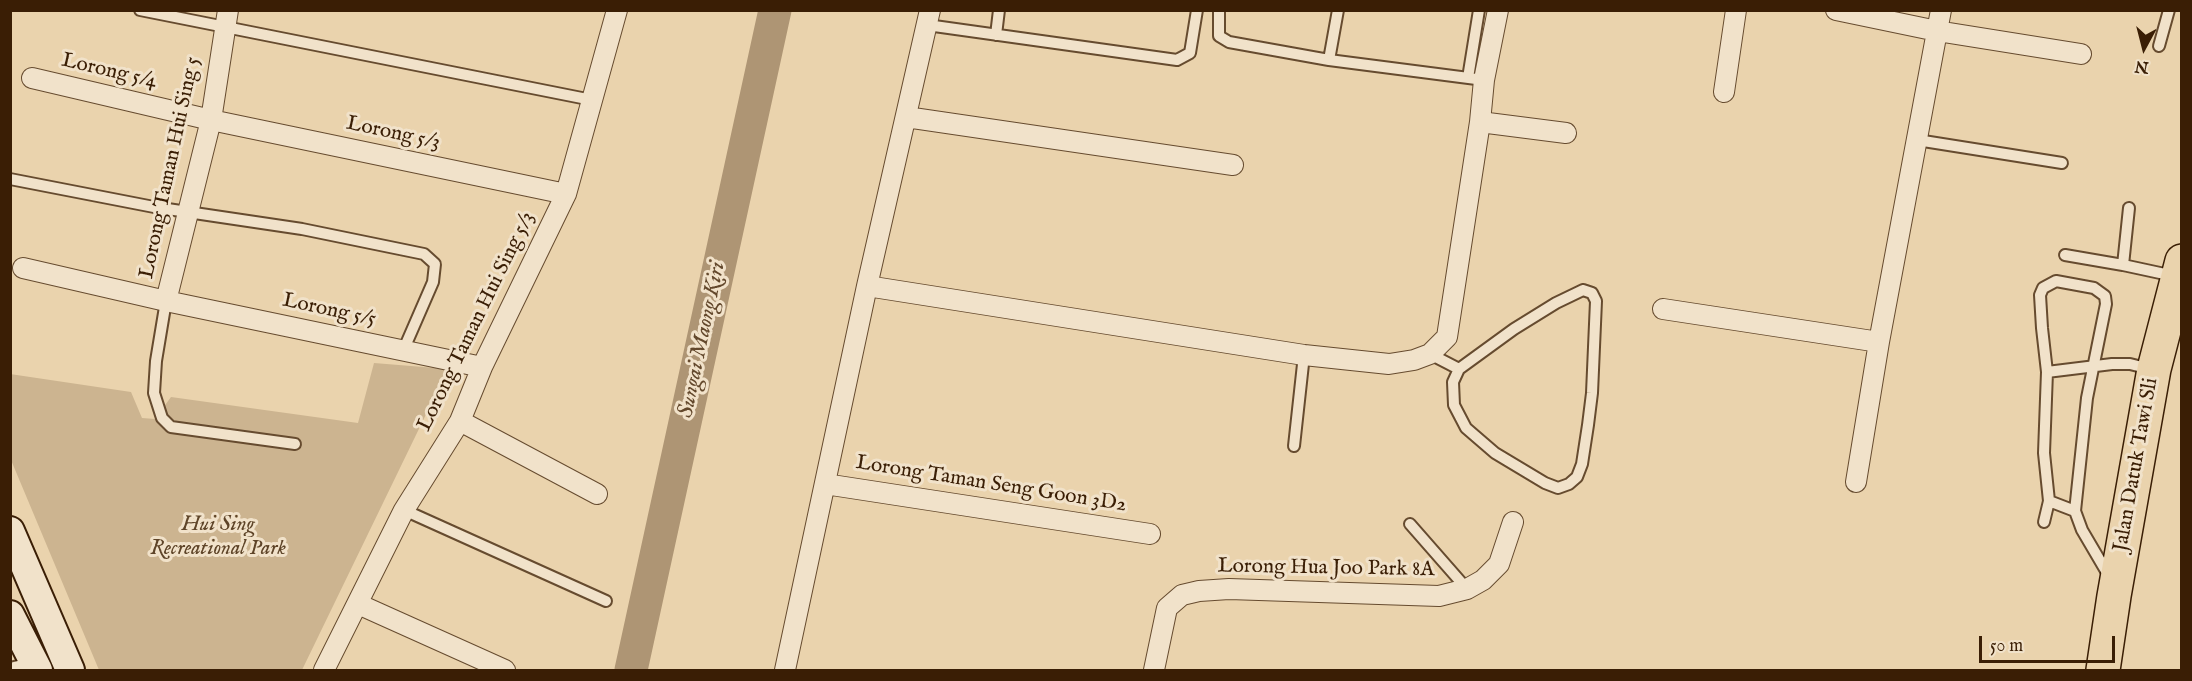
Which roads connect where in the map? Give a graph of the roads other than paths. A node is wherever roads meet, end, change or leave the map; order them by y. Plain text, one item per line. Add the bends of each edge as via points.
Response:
1 (140, 10) edge
2 (617, 10) edge
3 (999, 10) edge
4 (1197, 10) edge
5 (1219, 10) edge
6 (1338, 10) edge
7 (1479, 10) edge
8 (1498, 10) edge
9 (1736, 10) edge
10 (1836, 10) edge
11 (1941, 10) edge
12 (2169, 10) edge
13 (928, 18) edge
14 (226, 20) edge
15 (1937, 32) junction
16 (996, 35) junction
17 (2159, 46) dead end
18 (2081, 54) dead end
19 (1329, 60) junction
20 (32, 78) dead end
21 (1476, 79) junction
22 (1724, 92) dead end
23 (592, 99) junction
24 (906, 117) junction
25 (211, 120) junction
26 (1480, 122) junction
27 (1566, 133) dead end
28 (1917, 140) junction
29 (2062, 163) dead end
30 (1233, 165) dead end
31 (10, 179) edge
32 (566, 194) junction
33 (2129, 208) dead end
34 (188, 211) junction
35 (2065, 255) dead end
36 (2123, 265) junction
37 (23, 268) dead end
38 (2180, 269) edge
39 (867, 286) junction
40 (166, 301) junction
41 (1663, 309) dead end
42 (2174, 316) edge
43 (1879, 342) junction
44 (403, 351) junction
45 (1430, 354) junction
46 (1304, 355) junction
47 (2095, 365) junction
48 (482, 367) junction
49 (1459, 369) junction
50 (2154, 369) junction
51 (2047, 372) junction
52 (460, 421) junction
53 (295, 444) dead end
54 (1294, 446) dead end
55 (1856, 482) dead end
56 (825, 484) junction
57 (597, 494) dead end
58 (2049, 501) junction
59 (404, 510) junction
60 (2075, 511) junction
61 (1513, 522) dead end
62 (2044, 522) dead end
63 (1410, 524) dead end
64 (10, 531) edge
65 (1150, 534) dead end
66 (2116, 587) junction
67 (1467, 589) junction
68 (606, 602) dead end
69 (358, 604) junction
70 (10, 615) edge
71 (27, 667) edge
72 (70, 670) edge
73 (324, 670) edge
74 (505, 670) edge
75 (784, 670) edge
76 (1154, 670) edge
77 (2103, 670) edge

1 - 14 lane
2 - 23 street, Lorong Taman Hui Sing 5/3
3 - 16 lane
4 - 16 lane via 1190,53 1177,60
5 - 19 lane via 1219,36 1229,42
6 - 19 lane
7 - 21 lane
8 - 21 street
9 - 22 street
10 - 15 street
11 - 15 street
12 - 17 lane
13 - 16 lane
13 - 24 street
14 - 23 lane
14 - 25 street, Lorong Taman Hui Sing 5
15 - 18 street
15 - 28 street
19 - 21 lane
20 - 25 street, Lorong 5/4
21 - 26 street
23 - 32 street, Lorong Taman Hui Sing 5/3
24 - 30 street
24 - 39 street
25 - 32 street, Lorong 5/3
25 - 34 street, Lorong Taman Hui Sing 5
26 - 27 street
26 - 45 street via 1447,337
28 - 29 lane
28 - 43 street
31 - 34 lane
32 - 48 street, Lorong Taman Hui Sing 5/3
33 - 36 lane
34 - 40 street, Lorong Taman Hui Sing 5
34 - 44 lane via 424,254 435,264 433,282
35 - 36 lane
36 - 38 lane via 2145,271
37 - 40 street, Lorong 5/5
38 - 42 highway, Jalan Datuk Tawi Sli
39 - 46 street
39 - 56 street
40 - 44 street, Lorong 5/5
40 - 53 lane via 154,393 162,418 171,427
41 - 43 street
42 - 50 highway, Jalan Datuk Tawi Sli
43 - 55 street
44 - 48 street, Lorong 5/5
45 - 46 street via 1389,364
45 - 49 lane
46 - 54 lane
47 - 50 lane via 2130,364
47 - 51 lane
47 - 51 lane via 2105,296 2094,288 2056,281 2047,285 2040,296
47 - 60 lane via 2087,398
48 - 52 street, Lorong Taman Hui Sing 5/3
49 - 49 lane via 1556,303 1582,290 1592,293 1596,301 1592,393 1577,477 1558,488 1545,483 1495,453 1466,428 1454,405 1452,390
50 - 66 highway, Jalan Datuk Tawi Sli
51 - 58 lane via 2044,453
52 - 57 street
52 - 59 street, Lorong Taman Hui Sing 5/3
56 - 65 street, Lorong Taman Seng Goon 3D2
56 - 75 street
58 - 60 lane
58 - 62 lane
59 - 68 lane
59 - 69 street, Lorong Taman Hui Sing 5/3
60 - 66 lane
61 - 67 street, Lorong Hua Joo Park 8A via 1499,564
63 - 67 lane
64 - 72 main road
66 - 77 highway, Jalan Datuk Tawi Sli
67 - 76 street, Lorong Hua Joo Park 8A via 1439,596 1228,589 1182,595 1167,608
69 - 73 street, Lorong Taman Hui Sing 5/3
69 - 74 street
70 - 71 main road

